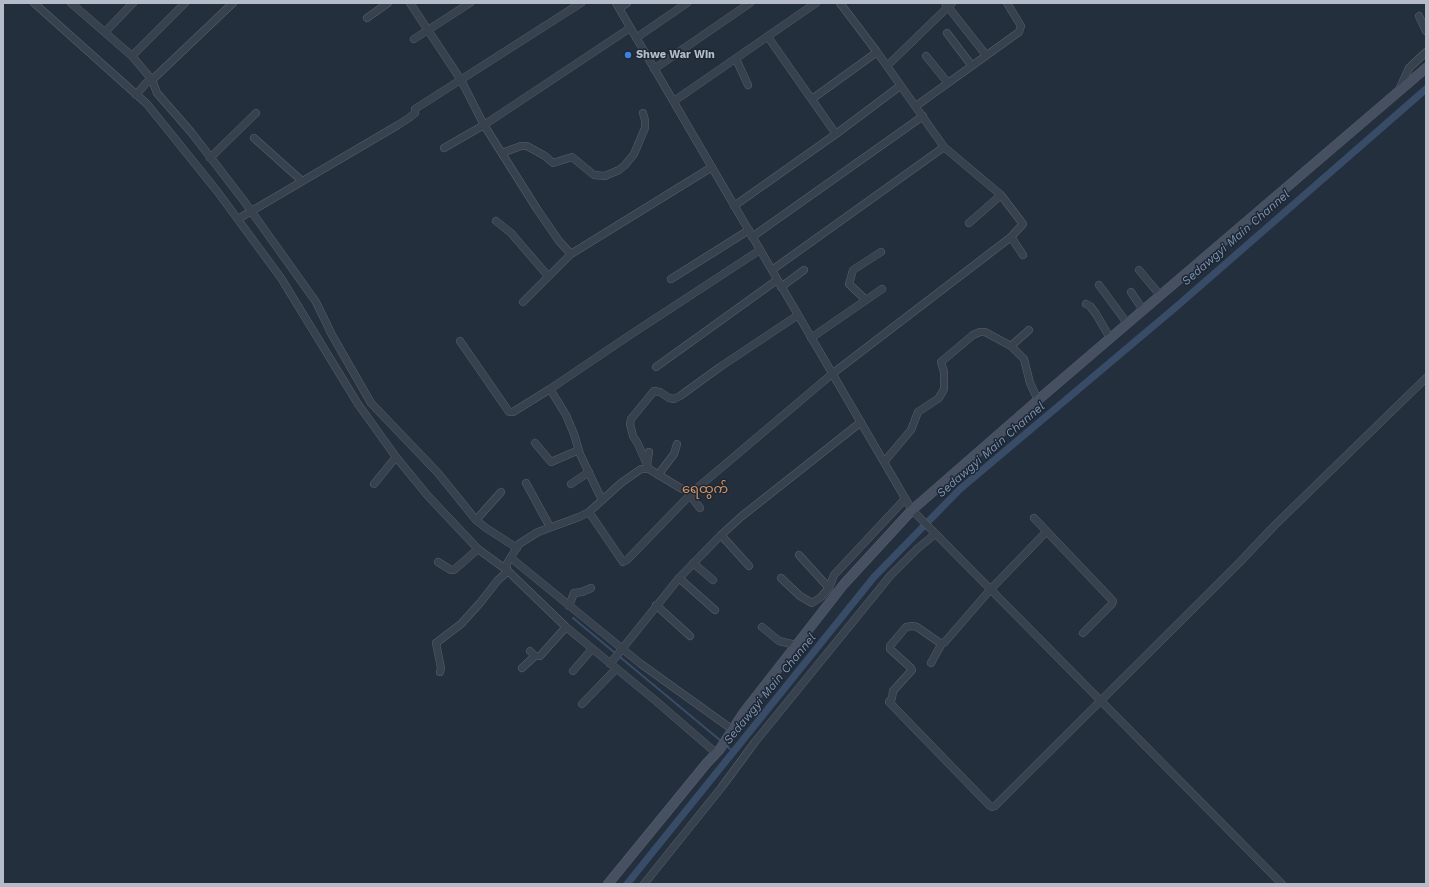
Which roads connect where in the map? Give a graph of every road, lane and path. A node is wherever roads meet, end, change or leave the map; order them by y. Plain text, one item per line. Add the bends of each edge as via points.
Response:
1 (34, 3) edge
2 (133, 3) edge
3 (185, 3) edge
4 (233, 3) edge
5 (388, 3) edge
6 (410, 3) edge
7 (470, 3) edge
8 (581, 3) edge
9 (627, 3) edge
10 (687, 3) edge
11 (750, 3) edge
12 (816, 3) edge
13 (840, 3) edge
14 (1007, 3) edge
15 (75, 4) edge
16 (948, 4) edge
17 (618, 6) edge
18 (1418, 16) dead end
19 (367, 18) dead end
20 (630, 28) junction
21 (429, 29) junction
22 (1426, 31) edge
23 (105, 32) junction
24 (946, 34) dead end
25 (768, 37) junction
26 (636, 38) junction
27 (414, 39) dead end
28 (877, 52) junction
29 (1426, 52) edge
30 (986, 55) junction
31 (132, 56) junction
32 (926, 56) dead end
33 (736, 59) junction
34 (887, 66) junction
35 (972, 66) junction
36 (1426, 68) edge
37 (654, 69) junction
38 (461, 80) junction
39 (149, 82) junction
40 (948, 83) junction
41 (748, 85) dead end
42 (900, 86) junction
43 (1399, 90) junction
44 (138, 93) junction
45 (812, 99) junction
46 (674, 101) junction
47 (916, 106) junction
48 (256, 113) dead end
49 (643, 113) dead end
50 (923, 116) junction
51 (484, 125) junction
52 (836, 134) junction
53 (254, 138) dead end
54 (944, 147) junction
55 (444, 148) dead end
56 (502, 153) junction
57 (210, 158) junction
58 (712, 167) junction
59 (302, 181) junction
60 (1001, 195) junction
61 (734, 206) junction
62 (250, 210) junction
63 (238, 219) junction
64 (496, 221) dead end
65 (969, 223) dead end
66 (748, 230) junction
67 (752, 237) junction
68 (1011, 238) junction
69 (760, 250) junction
70 (881, 252) dead end
71 (570, 254) junction
72 (1023, 255) dead end
73 (772, 270) junction
74 (804, 270) dead end
75 (1139, 270) dead end
76 (548, 276) junction
77 (671, 279) dead end
78 (779, 283) junction
79 (1099, 285) dead end
80 (882, 289) dead end
81 (1131, 292) dead end
82 (1160, 295) junction
83 (866, 300) junction
84 (523, 302) dead end
85 (1086, 304) dead end
86 (1143, 310) junction
87 (798, 315) junction
88 (1127, 323) junction
89 (329, 328) junction
90 (1029, 330) dead end
91 (315, 333) junction
92 (811, 338) junction
93 (1110, 338) junction
94 (460, 341) dead end
95 (1011, 346) junction
96 (656, 367) dead end
97 (832, 374) junction
98 (1426, 378) edge
99 (550, 389) junction
100 (1038, 400) junction
101 (860, 422) junction
102 (535, 443) dead end
103 (677, 444) dead end
104 (579, 450) junction
105 (649, 452) dead end
106 (396, 457) junction
107 (884, 462) junction
108 (648, 467) junction
109 (589, 472) junction
110 (658, 475) junction
111 (526, 483) dead end
112 (374, 484) dead end
113 (571, 484) dead end
114 (501, 492) dead end
115 (690, 493) junction
116 (906, 499) junction
117 (602, 500) junction
118 (700, 508) dead end
119 (589, 512) junction
120 (914, 513) junction
121 (1034, 518) dead end
122 (476, 520) junction
123 (550, 527) junction
124 (933, 532) junction
125 (1046, 532) junction
126 (721, 535) junction
127 (517, 548) junction
128 (478, 549) junction
129 (799, 555) dead end
130 (438, 562) dead end
131 (508, 563) junction
132 (693, 563) junction
133 (749, 566) dead end
134 (834, 575) junction
135 (679, 578) junction
136 (781, 578) dead end
137 (713, 580) dead end
138 (844, 584) junction
139 (591, 588) dead end
140 (829, 588) junction
141 (990, 590) junction
142 (656, 605) junction
143 (569, 606) junction
144 (715, 610) dead end
145 (566, 627) junction
146 (762, 628) dead end
147 (1083, 633) dead end
148 (690, 636) dead end
149 (942, 643) junction
150 (796, 645) junction
151 (592, 649) junction
152 (620, 650) junction
153 (931, 663) dead end
154 (612, 664) junction
155 (522, 668) dead end
156 (573, 671) dead end
157 (440, 672) dead end
158 (1100, 700) junction
159 (582, 704) dead end
160 (732, 730) junction
161 (718, 751) junction
162 (608, 884) edge
163 (644, 884) edge
164 (1282, 884) edge

1 - 44 street
2 - 23 street
3 - 31 street
4 - 39 street
5 - 19 street
6 - 21 street
7 - 21 street
8 - 38 street
9 - 17 street
10 - 26 street
11 - 37 street
12 - 25 street
13 - 28 street
14 - 30 street via 1021,28
15 - 23 street
16 - 30 street
16 - 34 street
17 - 20 street
18 - 22 street
20 - 26 street
20 - 51 street
21 - 27 street
21 - 38 street
23 - 31 street
24 - 35 street
25 - 33 street
25 - 45 street
26 - 37 street
28 - 34 street
28 - 45 street
29 - 43 street via 1409,68
30 - 35 street
31 - 39 street
32 - 40 street
33 - 41 street
33 - 46 street
34 - 42 street
35 - 40 street
36 - 43 street
37 - 46 street
38 - 51 street
38 - 59 street via 415,109 415,113 404,122
39 - 44 street
39 - 57 street
40 - 47 street
42 - 47 street
42 - 52 street
43 - 82 street
44 - 63 street
45 - 52 street
46 - 58 street
47 - 50 street
48 - 57 street
49 - 56 street via 645,128 634,154 619,170 605,176 594,175 572,156 553,163 527,146
50 - 54 street
50 - 67 street
51 - 55 street
51 - 56 street
52 - 61 street
53 - 59 street
54 - 60 street
54 - 73 street
56 - 71 street via 537,209
57 - 62 street
58 - 61 street
58 - 71 street
59 - 62 street
60 - 65 street
60 - 68 street via 1023,224
61 - 66 street
62 - 63 street
62 - 89 street via 316,302
63 - 91 street via 281,278
64 - 76 street via 511,233
66 - 67 street
66 - 77 street
67 - 69 street
68 - 72 street
68 - 97 street
69 - 73 street
69 - 99 street
70 - 83 street via 853,270 849,284
71 - 76 street
73 - 78 street
74 - 78 street
75 - 82 street
76 - 84 street
78 - 87 street
78 - 96 street
79 - 88 street
80 - 83 street
81 - 86 street
82 - 86 street
83 - 92 street
85 - 93 street via 1096,314
86 - 88 street
87 - 92 street
87 - 108 street via 680,396 670,398 654,391 631,419 630,424
88 - 93 street
89 - 91 street
89 - 122 street via 371,403 438,473
90 - 95 street
91 - 106 street via 358,404
92 - 97 street
93 - 100 street
94 - 99 street via 509,412
95 - 100 street via 1024,359 1030,383
95 - 107 street via 985,332 980,332 948,355 941,362 944,389 938,398 918,412 912,430
97 - 101 street
97 - 115 street
98 - 158 street
99 - 104 street via 566,415
100 - 120 street
101 - 107 street
101 - 126 street
102 - 104 street via 551,462
103 - 110 street via 674,454
104 - 109 street
105 - 108 street
106 - 112 street
106 - 128 street via 428,496
107 - 116 street
108 - 110 street
108 - 117 street via 636,472
109 - 113 street
109 - 117 street
110 - 115 street
111 - 123 street
114 - 122 street
115 - 118 street
115 - 119 street via 623,562
116 - 120 street
116 - 134 street
117 - 119 street
119 - 123 street
120 - 124 street
120 - 138 street
121 - 125 street
122 - 127 street
123 - 127 street via 526,539
124 - 141 street
124 - 163 street via 871,599
125 - 141 street
125 - 147 street via 1112,601 1112,604
126 - 132 street
126 - 133 street
127 - 131 street
128 - 130 street via 454,570
128 - 131 street
129 - 140 street
131 - 143 street
131 - 145 street
131 - 157 street via 480,603 461,624 436,643
132 - 135 street
132 - 137 street
134 - 138 street
134 - 140 street
135 - 142 street
135 - 144 street
136 - 140 street via 800,596 812,603
138 - 150 street
139 - 143 street via 574,593
141 - 149 street via 944,644
141 - 158 street
142 - 148 street
142 - 152 street
143 - 152 street
145 - 151 street
145 - 155 street via 540,656 533,653
146 - 150 street via 779,641
149 - 153 street
149 - 158 street via 912,626 906,628 895,640 890,647 912,670 893,691 889,702 992,807
150 - 160 street
151 - 154 street
151 - 156 street
152 - 154 street
152 - 160 street
154 - 159 street
154 - 161 street
158 - 164 street
160 - 161 street
161 - 162 street

